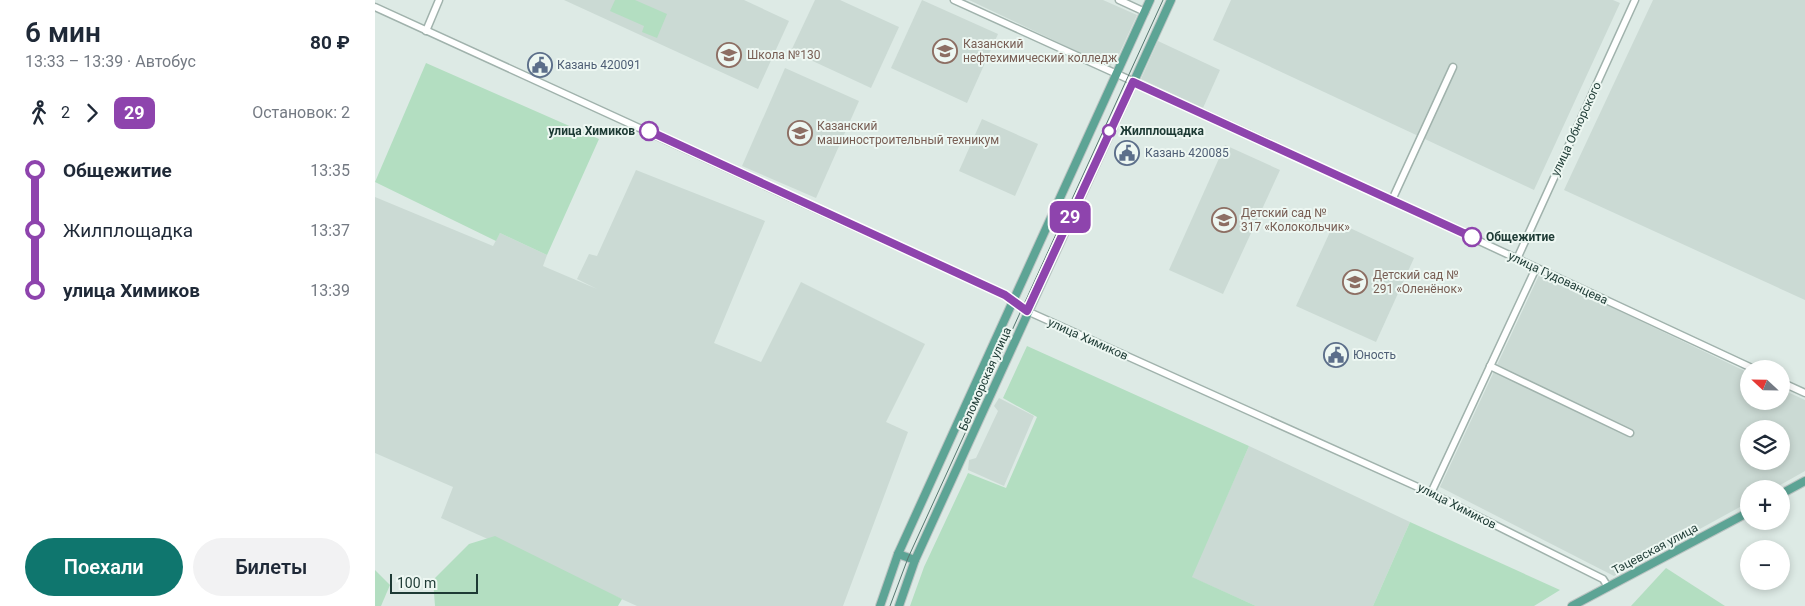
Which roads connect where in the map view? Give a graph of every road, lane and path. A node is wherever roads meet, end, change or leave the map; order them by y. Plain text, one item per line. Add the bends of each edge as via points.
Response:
1 (439, 0) edge
2 (954, 0) edge
3 (1119, 0) edge
4 (1150, 0) edge
5 (1171, 0) edge
6 (1635, 0) edge
7 (375, 7) edge
8 (1145, 12) junction
9 (426, 31) junction
10 (1453, 67) dead end
11 (1117, 74) junction
12 (1133, 82) junction
13 (1392, 200) junction
14 (1517, 259) junction
15 (1536, 268) junction
16 (1013, 300) junction
17 (1027, 311) junction
18 (1740, 363) edge
19 (1491, 366) junction
20 (1790, 386) edge
21 (1805, 393) edge
22 (1630, 433) dead end
23 (1805, 481) edge
24 (1790, 489) edge
25 (1431, 493) junction
26 (1740, 517) edge
27 (898, 554) junction
28 (915, 560) junction
29 (1607, 586) junction
30 (879, 606) edge
31 (899, 606) edge
32 (1572, 606) edge

1 - 9 street
2 - 11 street, улица Гудованцева
3 - 8 street
4 - 8 main road, Беломорская улица
5 - 12 main road, Беломорская улица
6 - 14 street, улица Обнорского
7 - 9 street, улица Химиков
8 - 11 main road, Беломорская улица
9 - 16 street, улица Химиков
10 - 13 street
11 - 12 street, улица Гудованцева
11 - 16 main road, Беломорская улица
12 - 13 street, улица Гудованцева
12 - 17 main road, Беломорская улица
13 - 14 street, улица Гудованцева
14 - 15 street, улица Гудованцева
15 - 18 street, улица Гудованцева
15 - 19 street
16 - 17 street, улица Химиков
16 - 27 main road, Беломорская улица
17 - 25 street, улица Химиков
17 - 28 main road, Беломорская улица
19 - 22 street
19 - 25 street
20 - 21 street
23 - 24 main road
25 - 29 street, улица Химиков via 1603,579
26 - 29 main road, Тэцевская улица
27 - 28 main road
27 - 30 main road, Беломорская улица
28 - 31 main road, Беломорская улица
29 - 32 main road, Тэцевская улица

